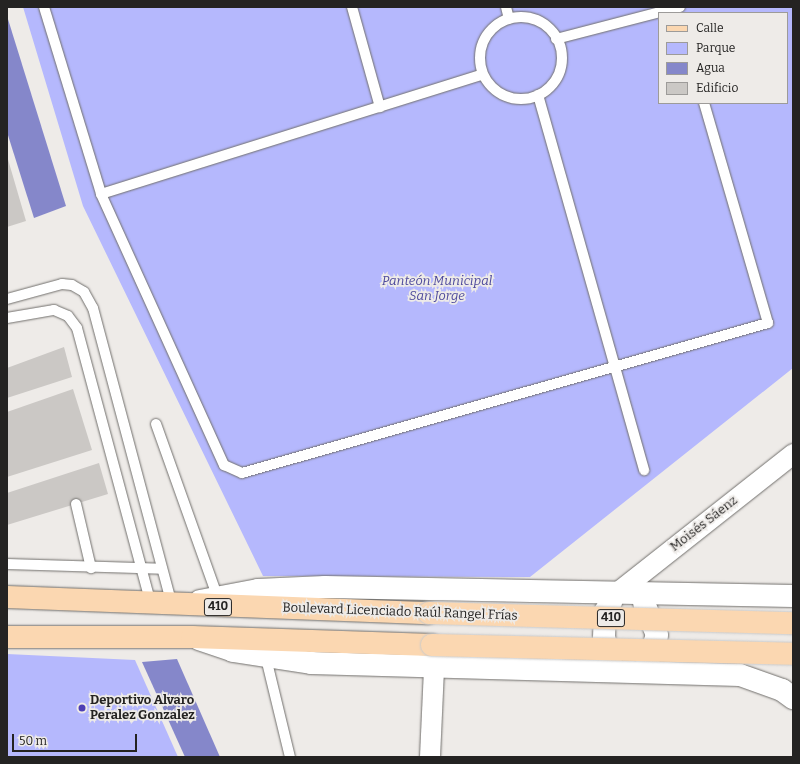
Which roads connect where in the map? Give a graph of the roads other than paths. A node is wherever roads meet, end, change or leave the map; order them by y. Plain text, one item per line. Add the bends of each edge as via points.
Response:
1 (44, 7) edge
2 (352, 7) edge
3 (506, 7) edge
4 (678, 9) edge
5 (665, 12) edge
6 (658, 14) edge
7 (509, 19) junction
8 (556, 38) junction
9 (483, 74) junction
10 (538, 95) junction
11 (704, 104) edge
12 (380, 107) junction
13 (100, 194) junction
14 (7, 298) edge
15 (7, 304) edge
16 (9, 317) edge
17 (616, 369) junction
18 (156, 424) dead end
19 (793, 454) edge
20 (644, 470) dead end
21 (76, 504) dead end
22 (7, 564) edge
23 (91, 568) junction
24 (142, 569) junction
25 (162, 569) junction
26 (625, 594) junction
27 (217, 595) junction
28 (793, 596) edge
29 (7, 598) edge
30 (169, 605) junction
31 (793, 623) edge
32 (7, 637) edge
33 (192, 637) junction
34 (793, 654) edge
35 (266, 658) junction
36 (434, 668) junction
37 (615, 672) junction
38 (639, 673) junction
39 (793, 698) edge
40 (290, 757) edge
41 (430, 757) edge

1 - 13 lane
2 - 12 lane
3 - 7 lane
4 - 5 lane
6 - 8 lane
7 - 8 lane via 536,20
7 - 9 lane via 487,34 480,54
8 - 10 lane via 561,66 548,88
9 - 10 lane via 500,93 525,99
9 - 12 lane
10 - 17 lane
11 - 17 lane via 768,323
12 - 13 lane
13 - 17 lane via 224,466 242,473
14 - 25 lane via 62,284 72,284 87,298 93,308
15 - 16 lane
16 - 24 lane via 54,310 73,321
17 - 20 lane
18 - 27 lane
19 - 26 street, Moisés Sáenz
21 - 23 lane
22 - 23 lane
23 - 24 lane
24 - 25 lane
24 - 30 lane
25 - 30 lane
26 - 27 main road via 325,587
26 - 28 main road
26 - 37 main road via 605,612 604,638 607,658
26 - 38 main road via 647,607 657,635 649,663
27 - 30 main road
29 - 30 main road, Boulevard Licenciado Raúl Rangel Frías / 410
30 - 31 main road, Boulevard Licenciado Raúl Rangel Frías / 410, bridge
32 - 33 main road
33 - 34 main road, bridge
33 - 35 main road
35 - 36 main road
35 - 40 lane
36 - 37 main road
36 - 41 street
37 - 38 main road
38 - 39 main road via 740,675 782,690

